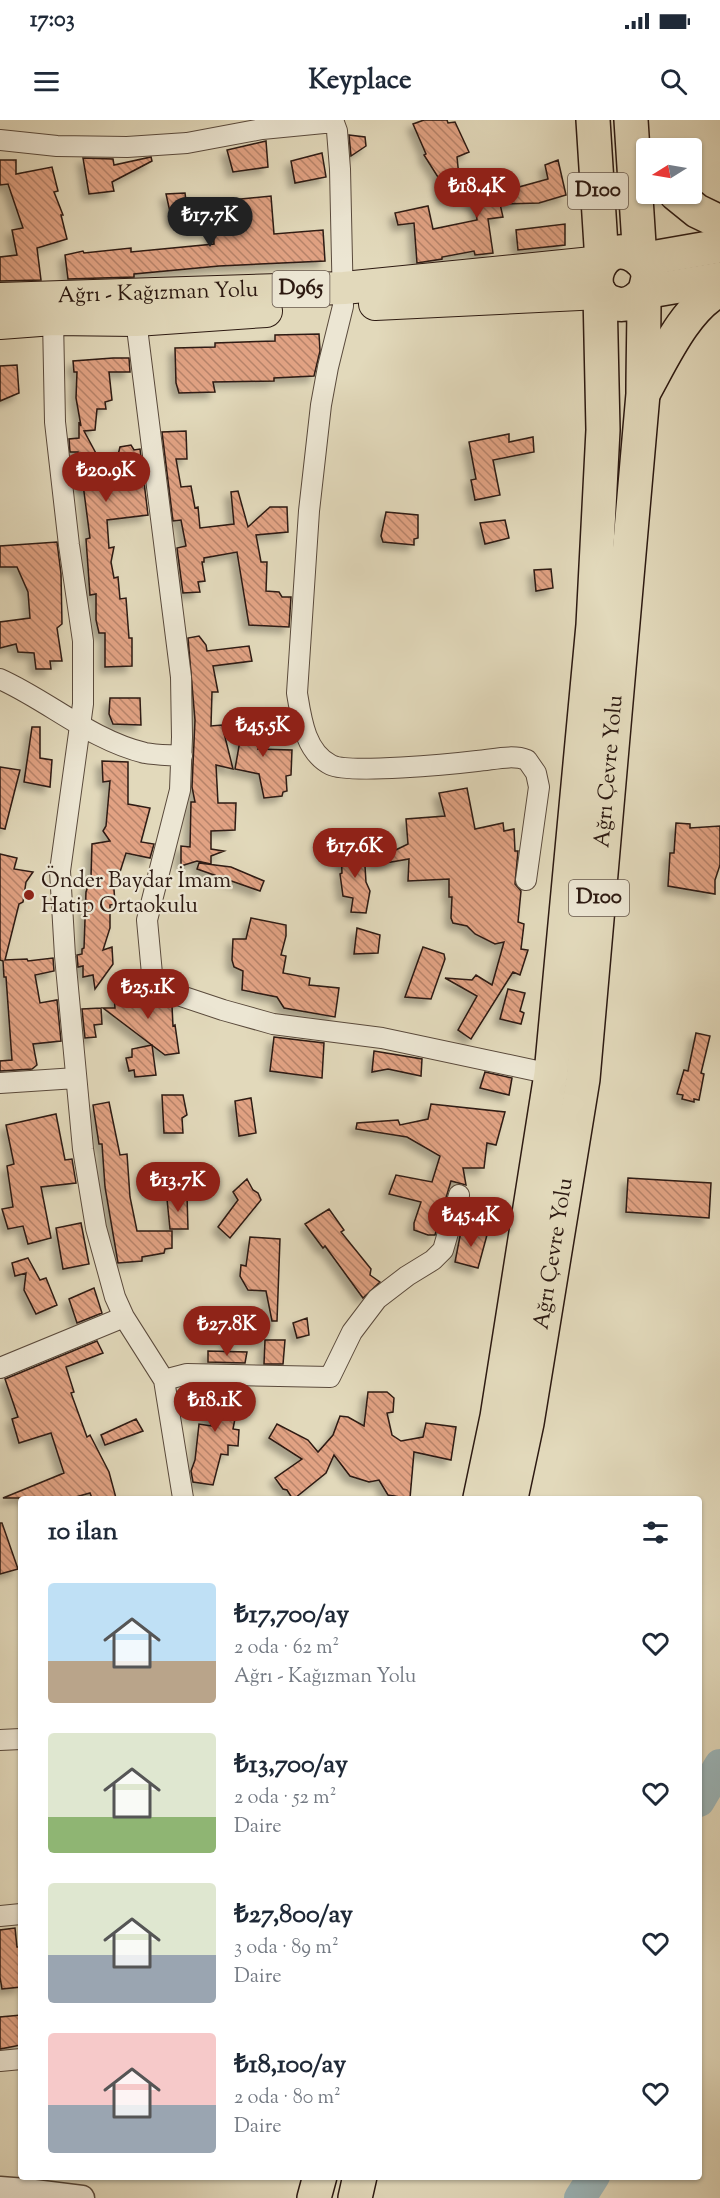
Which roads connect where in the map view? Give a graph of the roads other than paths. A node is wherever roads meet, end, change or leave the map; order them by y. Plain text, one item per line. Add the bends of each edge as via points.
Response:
1 (593, 120) edge
2 (631, 120) edge
3 (639, 120) edge
4 (334, 121) edge
5 (645, 138) edge
6 (0, 140) edge
7 (688, 204) edge
8 (720, 222) edge
9 (720, 246) edge
10 (640, 260) junction
11 (601, 278) junction
12 (720, 279) edge
13 (720, 290) edge
14 (644, 292) junction
15 (344, 297) junction
16 (0, 300) edge
17 (53, 319) junction
18 (136, 320) junction
19 (0, 323) edge
20 (643, 394) junction
21 (0, 679) edge
22 (81, 726) junction
23 (182, 756) junction
24 (526, 880) dead end
25 (551, 1074) junction
26 (76, 1078) junction
27 (0, 1083) edge
28 (459, 1195) dead end
29 (124, 1317) junction
30 (0, 1368) edge
31 (164, 1380) junction
32 (183, 1496) edge
33 (480, 1496) edge
34 (511, 1496) edge
35 (18, 1739) edge
36 (0, 1740) edge
37 (18, 1914) edge
38 (0, 1916) edge
39 (18, 2059) edge
40 (0, 2061) edge
41 (319, 2180) edge
42 (359, 2180) edge
43 (0, 2189) edge
44 (82, 2198) edge
45 (314, 2198) edge
46 (355, 2198) edge

1 - 11 highway, Ağrı Çevre Yolu / D100
2 - 10 highway, Ağrı Çevre Yolu / D100
3 - 5 highway
4 - 6 street via 187,143 127,147
4 - 15 street via 340,169
7 - 8 highway
9 - 10 highway
10 - 11 highway via 633,255 608,256
10 - 14 highway, Ağrı Çevre Yolu / D100 via 648,275
11 - 14 highway via 614,303 623,304
11 - 15 main road, Ağrı - Kağızman Yolu / D965
11 - 25 highway, Ağrı Çevre Yolu / D100 via 603,430 593,625
12 - 14 highway
13 - 20 highway via 697,308 681,328
14 - 20 highway, Ağrı Çevre Yolu / D100
15 - 16 main road, Ağrı - Kağızman Yolu / D965
15 - 18 main road, Ağrı - Kağızman Yolu / D965
15 - 24 street via 321,405 309,511 297,693 305,732 318,754 332,766 366,769 516,757 527,760 539,787
17 - 18 main road, Ağrı - Kağızman Yolu / D965
17 - 19 main road, Ağrı - Kağızman Yolu / D965
17 - 22 street via 55,422 83,641
18 - 23 street via 181,677
20 - 34 highway, Ağrı Çevre Yolu / D100 via 583,1079
21 - 22 street
22 - 23 street via 146,753
22 - 26 street via 60,871
23 - 25 street via 180,790 147,920 152,974 160,989 273,1024 382,1038
25 - 33 highway, Ağrı Çevre Yolu / D100 via 497,1417
26 - 27 street
26 - 29 street via 96,1228
28 - 31 street via 443,1250 377,1299 352,1332 330,1377 187,1374
29 - 30 street
29 - 31 street
31 - 32 street
35 - 36 street
37 - 38 street
39 - 40 street
41 - 45 highway
42 - 46 highway
43 - 44 street

